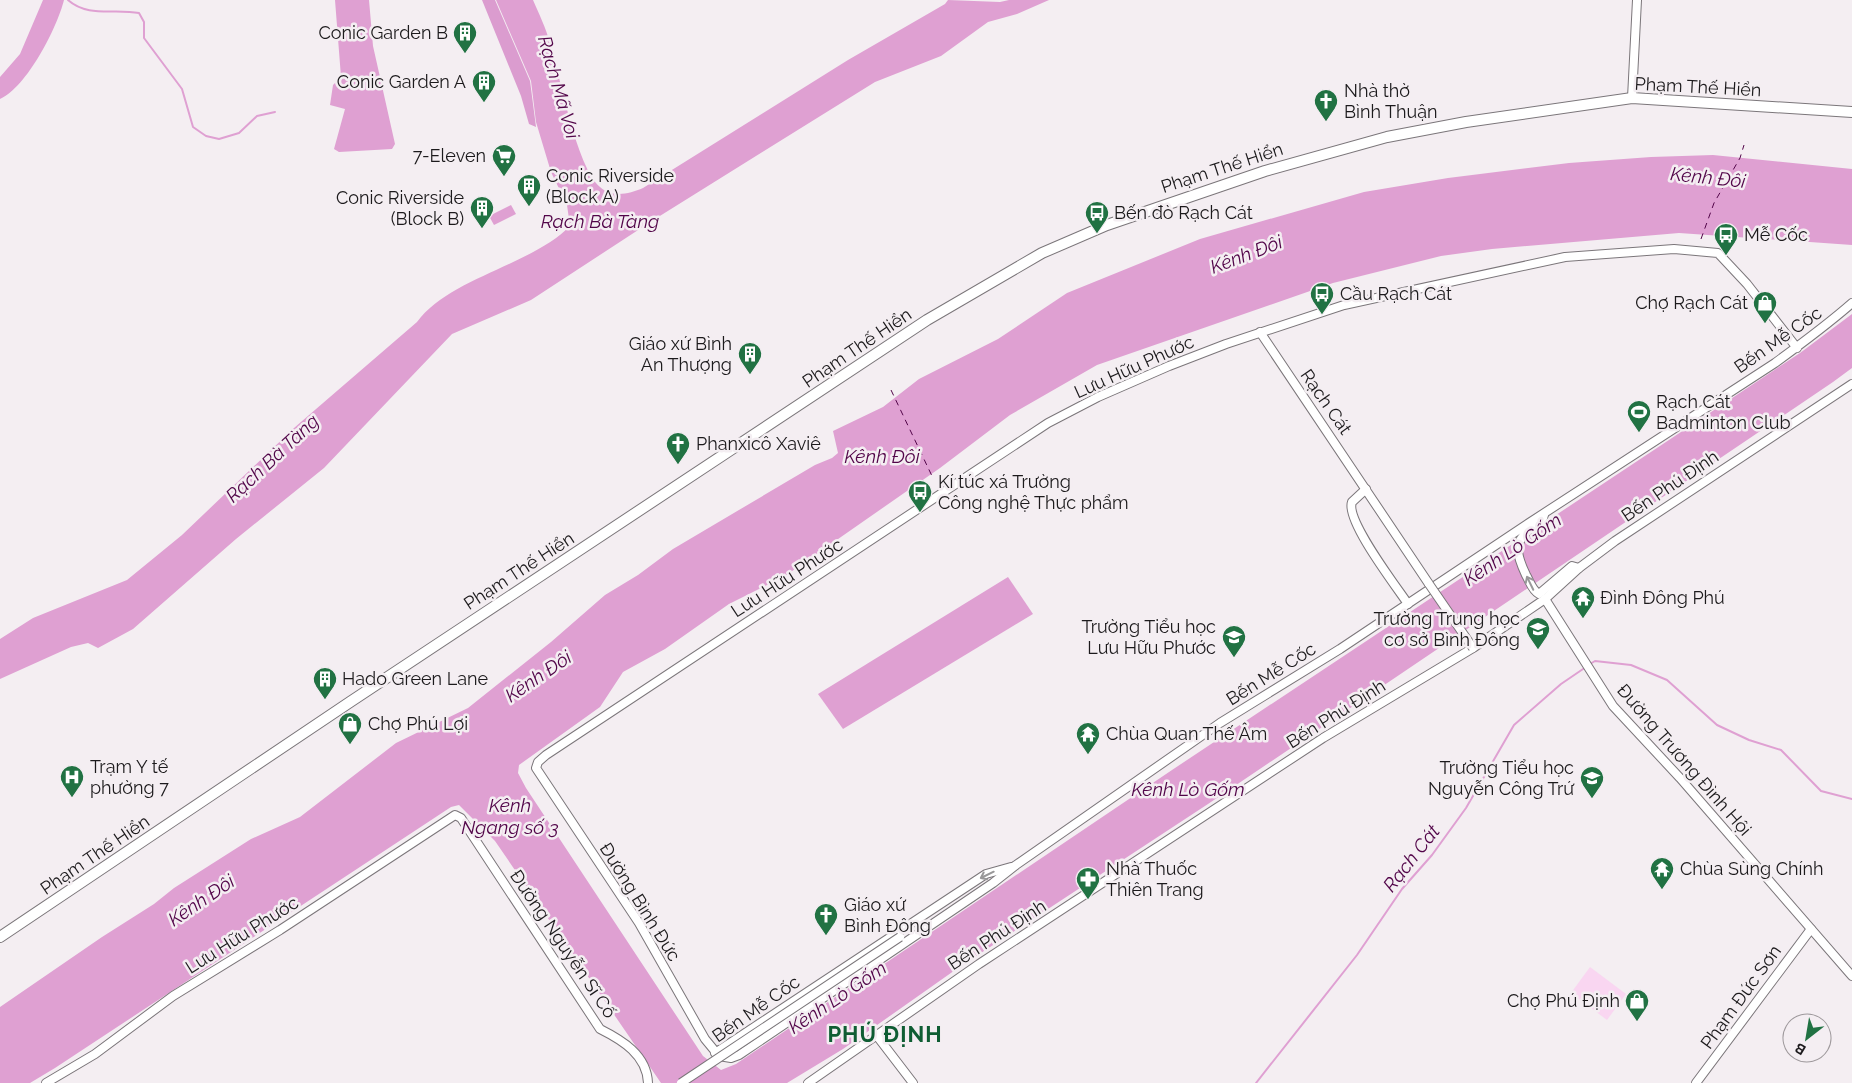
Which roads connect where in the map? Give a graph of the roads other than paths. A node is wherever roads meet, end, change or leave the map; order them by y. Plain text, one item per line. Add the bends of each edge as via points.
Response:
1 (1637, 0) edge
2 (1632, 98) junction
3 (1852, 112) edge
4 (1852, 303) edge
5 (1260, 332) junction
6 (1797, 348) junction
7 (1852, 384) edge
8 (1366, 489) junction
9 (1544, 513) junction
10 (1579, 568) junction
11 (1545, 599) junction
12 (1408, 604) junction
13 (1474, 648) junction
14 (536, 768) joint
15 (455, 815) joint
16 (1016, 865) junction
17 (960, 892) junction
18 (965, 901) junction
19 (914, 922) junction
20 (1811, 928) junction
21 (920, 932) junction
22 (0, 937) edge
23 (900, 937) junction
24 (1852, 976) edge
25 (877, 1036) junction
26 (715, 1053) junction
27 (46, 1083) edge
28 (648, 1083) edge
29 (681, 1083) edge
30 (808, 1083) edge
31 (913, 1083) edge
32 (1696, 1083) edge

1 - 2 street
2 - 3 main road, Phạm Thế Hiển
2 - 22 main road, Phạm Thế Hiển via 1458,123 1364,143 1183,197 1042,253 920,325
4 - 6 street, Bến Mễ Cốc
5 - 6 street, Lưu Hữu Phước via 1344,305 1565,257 1674,249 1718,253 1748,284
5 - 8 street, Rạch Cát
5 - 14 street, Lưu Hữu Phước via 1138,380 1048,423 546,755
6 - 9 street, Bến Mễ Cốc
7 - 10 street, Bến Phú Định
8 - 12 street via 1352,502 1351,512
8 - 13 street, Rạch Cát, bridge
10 -> 9 street, Bến Mễ Cốc via 1572,566 1541,593 1534,592 1518,550 1525,534 1542,520
9 - 12 street, Bến Mễ Cốc
10 - 11 street, Bến Phú Định
11 - 13 street, Bến Phú Định
11 - 20 street, Đường Trương Đình Hội via 1613,706
12 - 16 street, Bến Mễ Cốc via 1220,723
13 - 25 street, Bến Phú Định via 1323,738 979,964
14 - 26 street, Đường Bình Đức via 639,923 682,1002
15 - 27 street, Lưu Hữu Phước via 173,996 95,1054
15 - 28 street, Đường Nguyễn Sĩ Cố via 461,818 600,1029 632,1048 648,1072
16 -> 17 street, Bến Mễ Cốc via 986,874
16 - 18 street, Bến Mễ Cốc
17 - 18 street
17 - 19 street, Bến Mễ Cốc
18 - 21 street, Bến Mễ Cốc
19 - 23 street, Bến Mễ Cốc
19 - 26 street, Bến Mễ Cốc
20 - 24 street, Đường Trương Đình Hội
20 - 32 street, Phạm Đức Sơn
21 - 23 street, Bến Mễ Cốc
21 - 26 street, Bến Mễ Cốc via 738,1056 727,1058
23 - 29 street, bridge
25 - 30 street, Bến Phú Định
25 - 31 street

